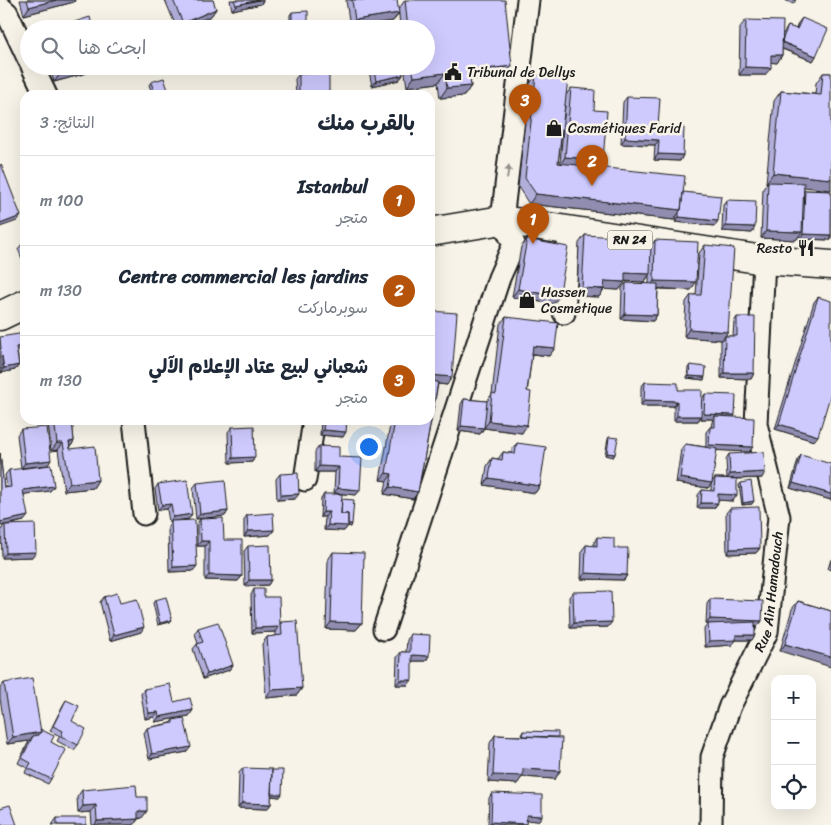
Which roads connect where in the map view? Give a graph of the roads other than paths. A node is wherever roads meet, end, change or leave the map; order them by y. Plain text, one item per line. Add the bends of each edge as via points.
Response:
1 (528, 0) edge
2 (2, 12) edge
3 (20, 44) edge
4 (36, 75) edge
5 (44, 90) edge
6 (502, 220) junction
7 (435, 231) edge
8 (570, 231) junction
9 (764, 260) junction
10 (831, 265) edge
11 (20, 306) edge
12 (564, 313) dead end
13 (0, 316) edge
14 (135, 425) edge
15 (313, 425) edge
16 (306, 480) dead end
17 (144, 514) dead end
18 (384, 629) dead end
19 (711, 825) edge

6 -> 1 street
2 - 3 street
4 - 5 street
6 - 7 main road, RN 24
6 - 8 main road, RN 24
6 - 18 street via 514,244 499,278
8 - 9 main road, RN 24
8 - 12 street
9 - 10 main road, RN 24
9 - 19 street, Rue Ain Hamadouch via 756,424 779,517 767,632 730,706 712,757
11 - 13 main road
14 - 17 street
15 - 16 street

